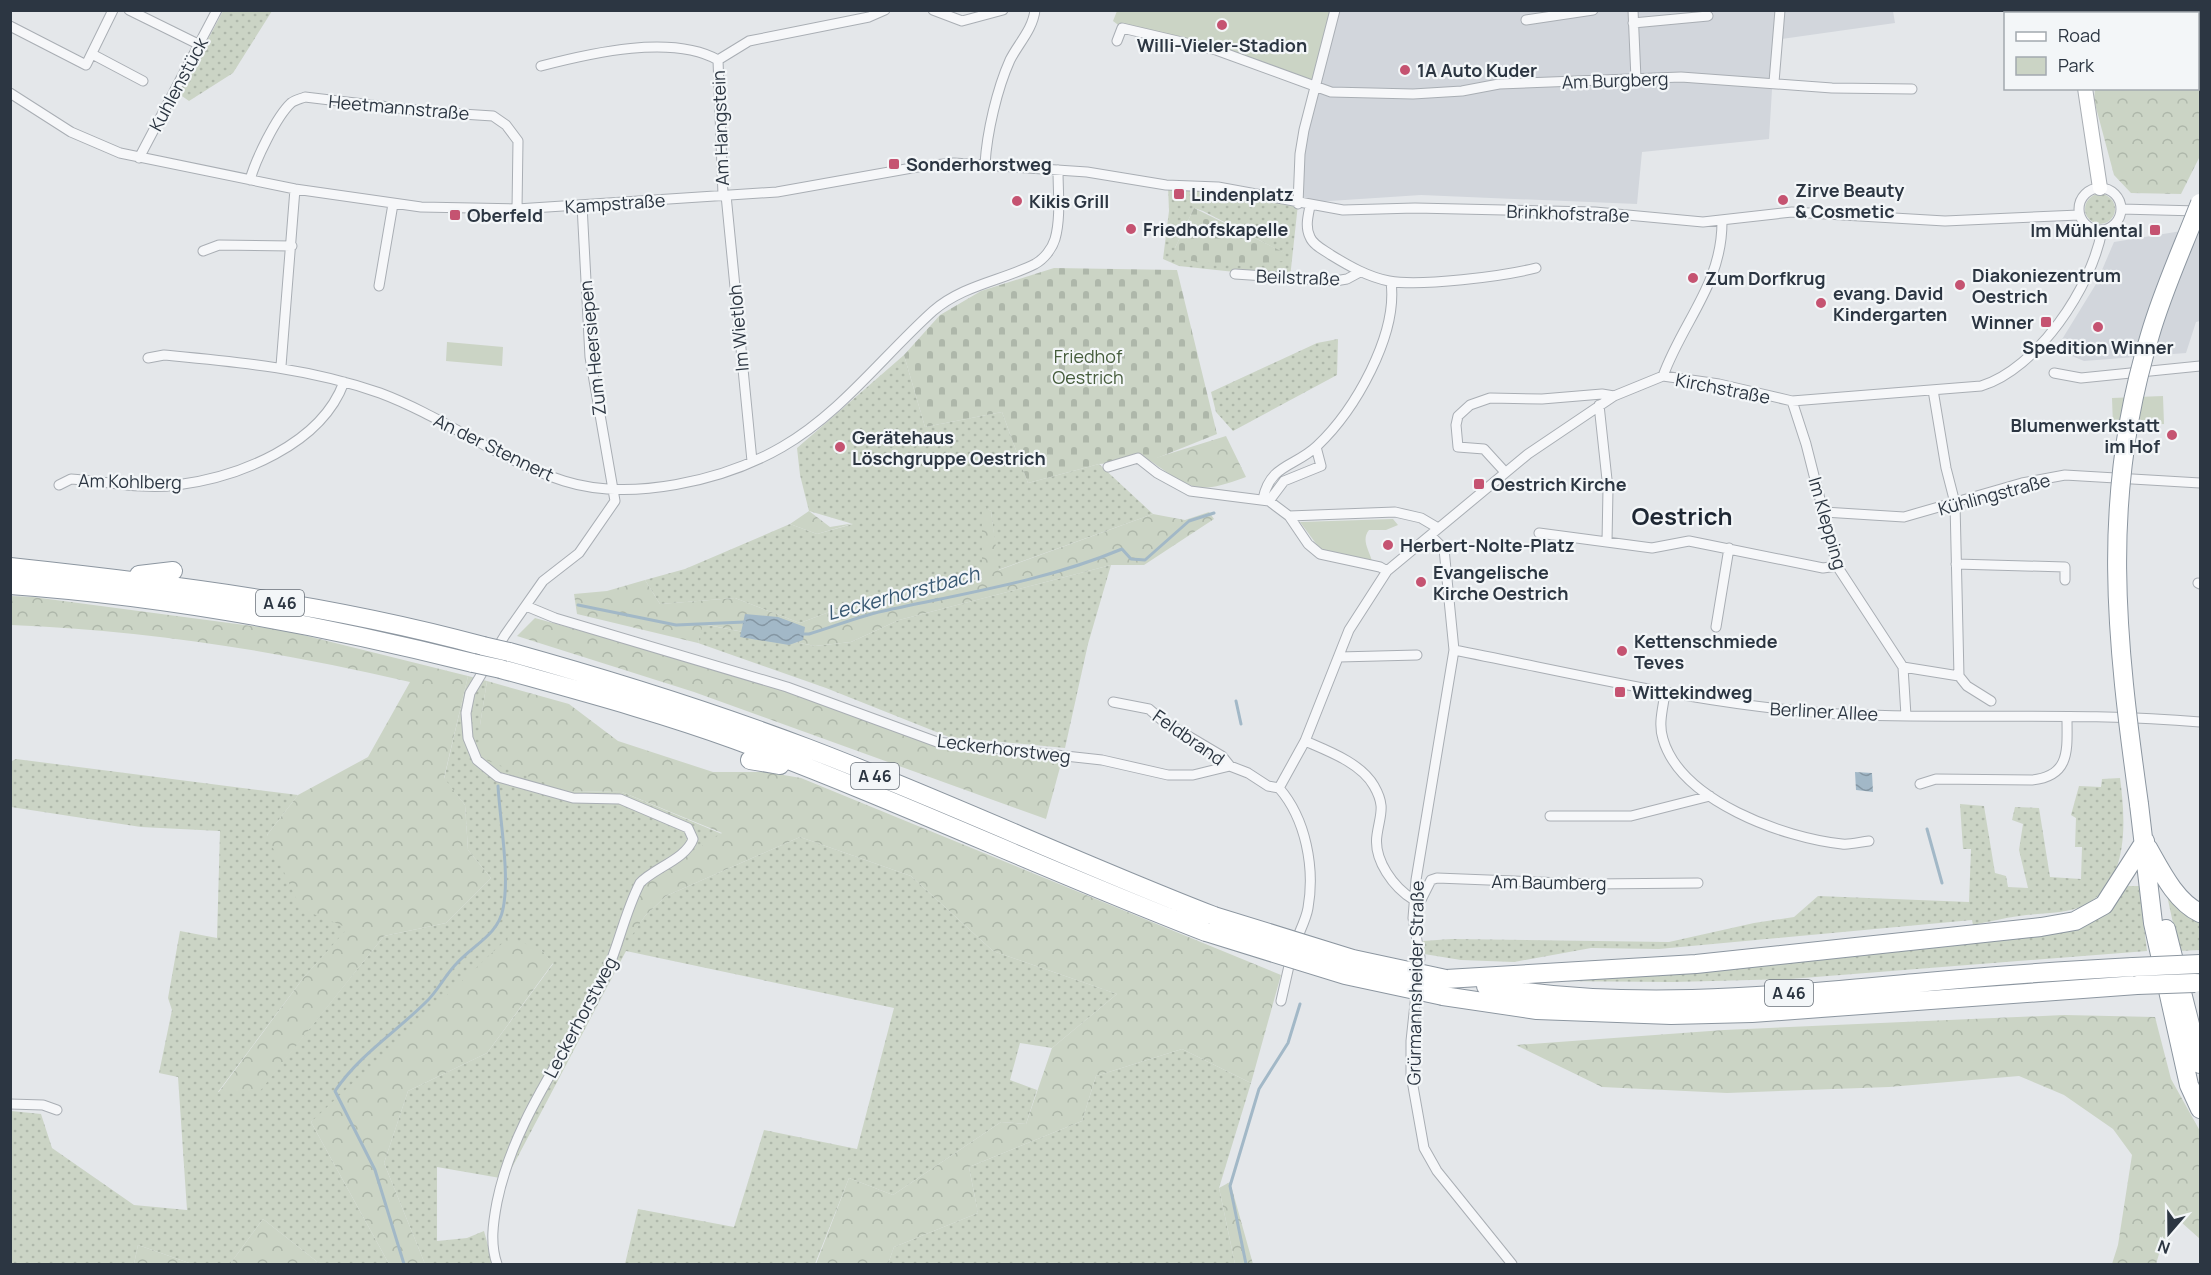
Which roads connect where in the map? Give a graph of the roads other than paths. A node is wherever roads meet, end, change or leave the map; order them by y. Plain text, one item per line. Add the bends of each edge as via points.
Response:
1 (113, 10) edge
2 (129, 10) edge
3 (217, 10) edge
4 (885, 10) edge
5 (933, 10) edge
6 (1003, 10) edge
7 (1035, 10) edge
8 (1335, 10) edge
9 (1593, 10) edge
10 (1633, 10) edge
11 (1780, 10) edge
12 (1708, 16) dead end
13 (1526, 20) dead end
14 (1633, 23) junction
15 (10, 26) edge
16 (1117, 41) dead end
17 (198, 44) junction
18 (92, 54) junction
19 (718, 60) junction
20 (541, 66) dead end
21 (1636, 79) junction
22 (143, 81) dead end
23 (1774, 82) junction
24 (1314, 88) junction
25 (1912, 89) dead end
26 (2085, 90) edge
27 (10, 93) edge
28 (139, 158) junction
29 (984, 164) junction
30 (1058, 170) junction
31 (250, 180) junction
32 (2100, 188) junction
33 (295, 189) junction
34 (725, 195) junction
35 (2200, 203) edge
36 (393, 204) junction
37 (1298, 204) junction
38 (582, 205) junction
39 (1310, 206) junction
40 (517, 209) junction
41 (2121, 209) junction
42 (2200, 211) edge
43 (2079, 215) junction
44 (1722, 222) junction
45 (2102, 230) junction
46 (292, 246) junction
47 (203, 251) dead end
48 (1536, 268) dead end
49 (1360, 272) junction
50 (1235, 274) dead end
51 (1391, 282) junction
52 (379, 286) dead end
53 (148, 358) dead end
54 (281, 366) junction
55 (2200, 366) edge
56 (2054, 373) dead end
57 (1664, 376) junction
58 (344, 382) junction
59 (1934, 390) junction
60 (1614, 396) junction
61 (1792, 401) junction
62 (1599, 405) junction
63 (1316, 447) junction
64 (752, 462) junction
65 (1108, 467) dead end
66 (1505, 472) junction
67 (2200, 483) edge
68 (59, 485) dead end
69 (612, 489) junction
70 (1263, 499) junction
71 (1955, 503) junction
72 (1824, 512) junction
73 (1289, 516) junction
74 (1438, 528) junction
75 (1539, 533) dead end
76 (1431, 536) junction
77 (1607, 542) junction
78 (1729, 548) junction
79 (1956, 564) junction
80 (1837, 566) junction
81 (10, 567) edge
82 (173, 571) dead end
83 (1387, 571) junction
84 (116, 578) junction
85 (2065, 580) dead end
86 (10, 585) edge
87 (526, 606) junction
88 (399, 616) dead end
89 (1716, 627) dead end
90 (443, 635) junction
91 (1454, 650) junction
92 (1417, 655) dead end
93 (1339, 657) junction
94 (1903, 667) junction
95 (1959, 676) junction
96 (543, 681) junction
97 (1665, 693) junction
98 (1991, 701) dead end
99 (1113, 702) dead end
100 (586, 703) dead end
101 (1906, 716) junction
102 (2067, 718) junction
103 (2200, 722) edge
104 (1305, 741) junction
105 (750, 760) dead end
106 (1230, 766) junction
107 (843, 782) junction
108 (1920, 784) dead end
109 (1279, 788) junction
110 (1710, 796) junction
111 (1550, 816) dead end
112 (1869, 841) dead end
113 (2145, 841) junction
114 (1698, 883) dead end
115 (1414, 900) junction
116 (2200, 913) edge
117 (1210, 924) junction
118 (2200, 964) edge
119 (2135, 976) junction
120 (2199, 984) edge
121 (1444, 987) junction
122 (1281, 1001) dead end
123 (2200, 1064) edge
124 (10, 1104) edge
125 (2200, 1109) edge
126 (57, 1110) dead end
127 (497, 1264) edge
128 (1512, 1264) edge

1 - 18 street
2 - 17 street
3 - 17 street, Kuhlenstück
4 - 19 street, Am Hangstein via 869,17 749,41
5 - 6 street via 962,21
7 - 29 street via 1010,61 988,134
8 - 24 street
9 - 13 street
10 - 14 street
11 - 23 street
12 - 14 street
14 - 21 street
15 - 18 street via 86,65
16 - 24 street, Am Burgberg via 1122,28 1149,33 1276,70
17 - 28 street, Kuhlenstück
18 - 22 street
19 - 20 street, Am Hangstein via 692,48 669,47 623,50
19 - 34 street, Am Hangstein
21 - 23 street, Am Burgberg
21 - 24 street, Am Burgberg via 1499,84 1413,94
23 - 25 street, Am Burgberg via 1832,88
24 - 37 street via 1300,154
26 - 32 street
27 - 28 street, Kampstraße via 86,141
28 - 31 street, Kampstraße
29 - 30 street, Kampstraße
29 - 34 street, Kampstraße via 923,166 789,191
30 - 37 street, Brinkhofstraße via 1227,189
30 - 64 street, An der Stennert via 1055,241 1048,253 1037,263 953,296 804,432
31 - 33 street, Kampstraße
31 - 40 street, Heetmannstraße via 283,113 293,102 304,98 493,116 506,124 518,141
32 - 41 street via 2116,196
32 - 43 street via 2084,195
33 - 36 street, Kampstraße
33 - 46 street
34 - 38 street, Kampstraße
34 - 64 street, Im Wietloh
35 - 113 highway, bridge via 2149,336 2119,483 2116,612
36 - 40 street, Kampstraße
36 - 52 street
37 - 39 street, Brinkhofstraße
38 - 40 street, Kampstraße
38 - 69 street, Zum Heersiepen via 590,357
39 - 44 street, Brinkhofstraße via 1342,210 1595,212
39 - 49 street, Beilstraße via 1307,228 1313,242
41 - 42 street
41 - 45 street via 2116,223
43 - 44 street, Brinkhofstraße via 1945,221 1792,212
43 - 45 street via 2087,227
44 - 57 street via 1713,278
45 - 59 street, Kirchstraße via 2097,254 2084,281 2055,327 2031,354 2012,372 1993,382
46 - 47 street via 219,245
46 - 54 street
48 - 51 street via 1464,278
49 - 50 street, Beilstraße via 1335,281
49 - 51 street, Beilstraße
51 - 63 street via 1390,314 1375,358 1349,410
53 - 54 street, An der Stennert via 164,355
54 - 58 street, An der Stennert
55 - 56 street via 2081,378
57 - 60 street, Kirchstraße
57 - 61 street, Kirchstraße
58 - 68 street, Am Kohlberg via 326,417 304,437 238,469 175,486 71,479
58 - 69 street, An der Stennert via 436,418 556,478
59 - 61 street, Kirchstraße
59 - 71 street
60 - 62 street, Kirchstraße
60 - 66 street via 1490,398 1463,410 1456,425 1458,447 1484,449
61 - 72 street, Im Klepping
62 - 66 street, Kirchstraße
62 - 77 street via 1607,478
63 - 70 street via 1273,474
63 - 70 street via 1321,466 1284,481
64 - 69 street, An der Stennert via 694,481
65 - 70 street via 1138,458 1190,491
66 - 74 street, Kirchstraße
67 - 71 street, Kühlingstraße via 2065,476 2022,483
69 - 87 street, Leckerhorstweg via 615,501 588,543 543,581
70 - 73 street
71 - 72 street, Kühlingstraße via 1904,517
71 - 79 street
72 - 80 street, Im Klepping
73 - 74 street via 1395,512 1421,518
73 - 83 street via 1320,554
74 - 76 street, Kirchstraße
75 - 77 street
76 - 83 street, Kirchstraße
76 - 91 street, Grürmannsheider Straße via 1444,549
77 - 78 street via 1652,548 1689,542
78 - 80 street via 1822,568
78 - 89 street
79 - 85 street via 2065,567
79 - 95 street
80 - 94 street, Im Klepping
81 - 84 highway, A 46
82 - 84 highway
83 - 93 street, Kirchstraße via 1348,630
84 - 90 highway, A 46 via 291,605
86 - 96 highway, A 46, bridge via 231,612 377,639
87 - 106 street, Leckerhorstweg via 787,687 937,742 1102,760 1168,776
87 - 127 street, Leckerhorstweg via 470,693 466,712 468,738 477,760 498,777 548,793 620,799 688,828 693,839 686,849 640,883 602,982 548,1074 511,1152 493,1223 492,1246
88 - 90 highway
90 - 117 highway, A 46, bridge via 644,691 808,748 1101,872
91 - 97 street, Berliner Allee
91 - 115 street, Grürmannsheider Straße
92 - 93 street
93 - 104 street, Kirchstraße
94 - 95 street
94 - 101 street, Im Klepping
95 - 98 street
96 - 100 highway
96 - 107 highway, A 46 via 645,708
97 - 101 street, Berliner Allee via 1749,707
97 - 110 street via 1660,730 1667,750
99 - 106 street, Feldbrand via 1149,709 1163,722 1222,756
101 - 102 street, Berliner Allee
102 - 103 street, Berliner Allee
102 - 108 street via 2065,760 2047,777 1936,779
104 - 109 street, Kirchstraße
104 - 115 street via 1354,766 1374,786 1383,813 1377,836 1380,860 1400,891
105 - 107 highway
106 - 109 street
107 - 117 highway, A 46
109 - 122 street via 1303,827 1310,867 1308,910 1294,945
110 - 111 street via 1631,816
110 - 112 street via 1742,814 1794,834 1844,844
113 - 116 highway via 2171,886
113 - 121 highway via 2104,905 2074,921 1696,964
113 - 123 highway
113 - 125 highway via 2153,923 2169,1002 2189,1085
114 - 115 street, Am Baumberg via 1437,878 1431,880 1421,900
115 - 128 street, Grürmannsheider Straße via 1420,957 1411,1075 1424,1148 1437,1171
117 - 121 highway, A 46, bridge via 1345,975
118 - 119 highway, A 46, bridge
119 - 120 highway, A 46, bridge
119 - 121 highway, A 46 via 1763,1012 1683,1015 1537,1010
124 - 126 street via 44,1105

